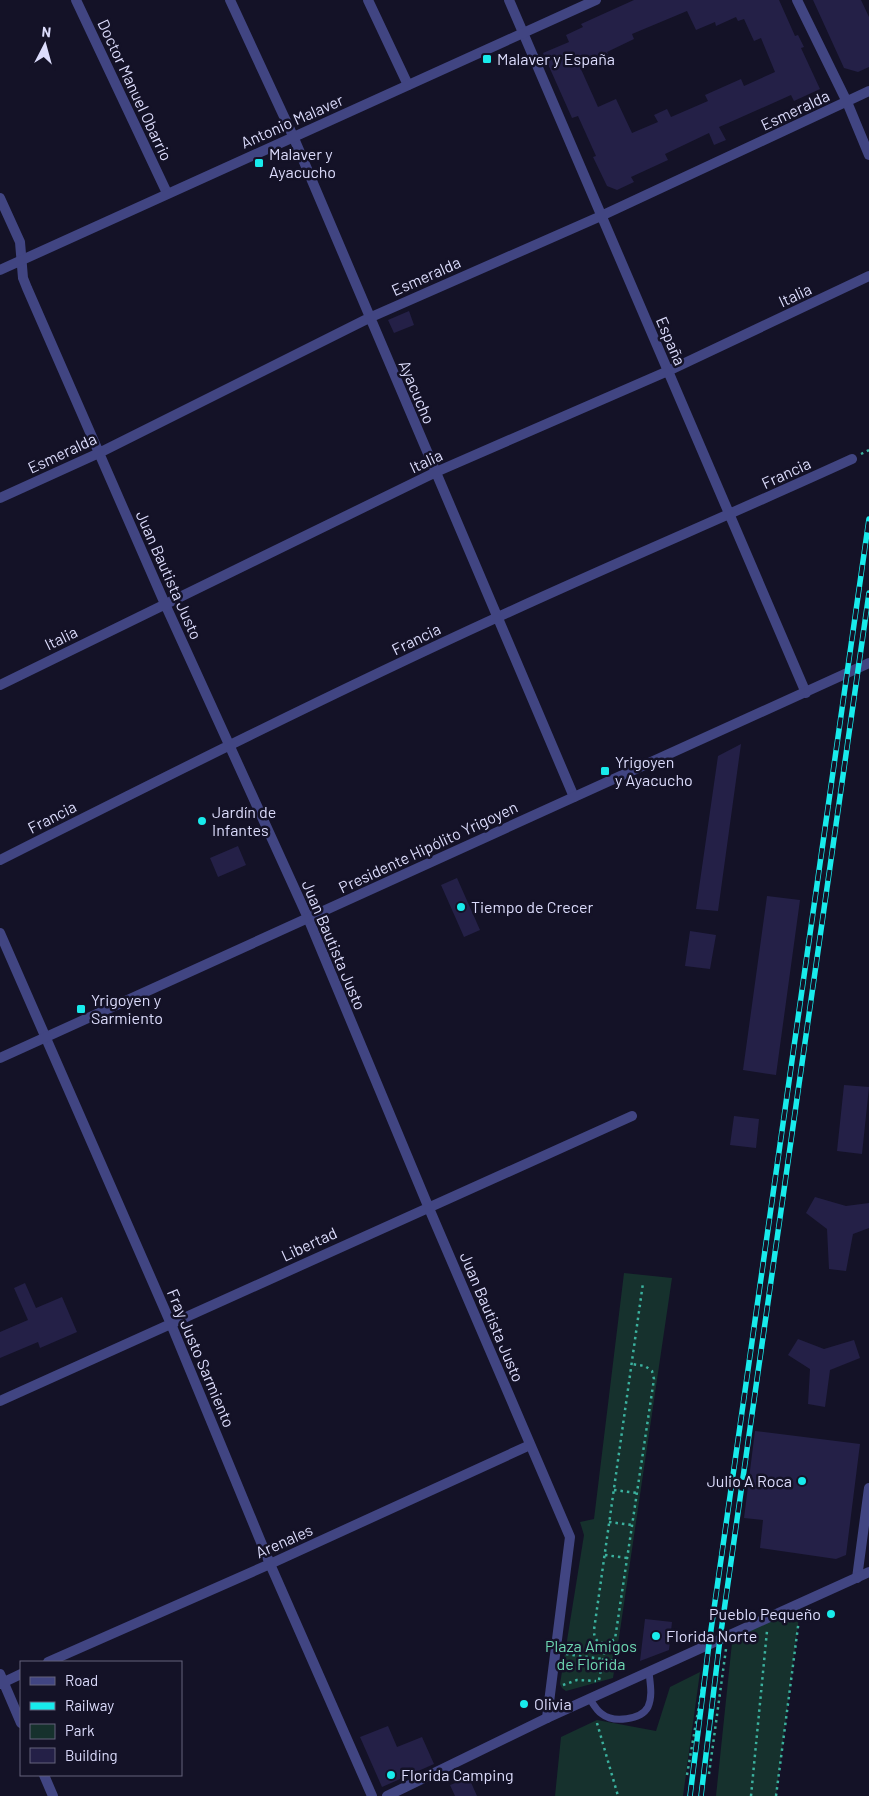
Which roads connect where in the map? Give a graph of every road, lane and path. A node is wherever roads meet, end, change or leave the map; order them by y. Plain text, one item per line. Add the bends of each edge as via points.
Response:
1 (76, 0) edge
2 (230, 0) edge
3 (368, 0) edge
4 (509, 0) edge
5 (596, 0) edge
6 (797, 0) edge
7 (524, 34) junction
8 (408, 86) junction
9 (869, 91) edge
10 (846, 102) junction
11 (293, 136) junction
12 (869, 156) edge
13 (167, 193) junction
14 (0, 198) edge
15 (601, 216) junction
16 (22, 260) junction
17 (0, 270) edge
18 (869, 276) edge
19 (369, 318) junction
20 (668, 371) junction
21 (99, 453) junction
22 (852, 458) dead end
23 (436, 472) junction
24 (0, 498) edge
25 (730, 515) junction
26 (165, 604) junction
27 (498, 617) junction
28 (869, 663) edge
29 (0, 685) edge
30 (806, 693) junction
31 (229, 745) junction
32 (574, 797) junction
33 (0, 860) edge
34 (308, 918) junction
35 (0, 933) edge
36 (46, 1037) junction
37 (0, 1058) edge
38 (632, 1116) dead end
39 (428, 1206) junction
40 (643, 1283) dead end
41 (172, 1324) junction
42 (632, 1364) junction
43 (0, 1401) edge
44 (530, 1445) junction
45 (869, 1488) edge
46 (614, 1490) junction
47 (637, 1493) junction
48 (609, 1522) junction
49 (632, 1525) junction
50 (605, 1555) junction
51 (627, 1558) junction
52 (270, 1564) junction
53 (869, 1572) edge
54 (857, 1578) junction
55 (801, 1602) junction
56 (768, 1617) junction
57 (728, 1636) junction
58 (606, 1644) junction
59 (710, 1644) junction
60 (556, 1652) junction
61 (603, 1659) junction
62 (50, 1661) edge
63 (624, 1662) dead end
64 (649, 1672) junction
65 (20, 1674) edge
66 (1, 1680) edge
67 (599, 1681) junction
68 (552, 1689) junction
69 (592, 1698) junction
70 (547, 1718) junction
71 (20, 1720) edge
72 (709, 1774) dead end
73 (44, 1776) edge
74 (687, 1776) dead end
75 (53, 1796) edge
76 (372, 1796) edge
77 (388, 1796) edge
78 (618, 1796) edge
79 (751, 1796) edge
80 (776, 1796) edge

1 - 13 street, Doctor Manuel Obarrio
2 - 11 street, Ayacucho
3 - 8 street
4 - 7 street, España
5 - 7 street, Antonio Malaver
6 - 10 street
7 - 8 street, Antonio Malaver
7 - 15 street, España
8 - 11 street, Antonio Malaver
9 - 10 street, Esmeralda
10 - 12 street
10 - 15 street, Esmeralda
11 - 13 street, Antonio Malaver
11 - 19 street, Ayacucho
13 - 16 street, Antonio Malaver
14 - 16 street, Juan Bautista Justo via 20,242
15 - 19 street, Esmeralda
15 - 20 street, España
16 - 17 street, Antonio Malaver
16 - 21 street, Juan Bautista Justo via 23,278
18 - 20 street, Italia
19 - 21 street, Esmeralda
19 - 23 street, Ayacucho
20 - 23 street, Italia
20 - 25 street, España
21 - 24 street, Esmeralda
21 - 26 street, Juan Bautista Justo
22 - 25 street, Francia
23 - 26 street, Italia
23 - 27 street, Ayacucho
25 - 27 street, Francia
25 - 30 street, España
26 - 29 street, Italia
26 - 31 street, Juan Bautista Justo
27 - 31 street, Francia
27 - 32 street, Ayacucho
28 - 30 street, Presidente Hipólito Yrigoyen
30 - 32 street, Presidente Hipólito Yrigoyen
31 - 33 street, Francia
31 - 34 street, Juan Bautista Justo
32 - 34 street, Presidente Hipólito Yrigoyen
34 - 36 street, Presidente Hipólito Yrigoyen
34 - 39 street, Juan Bautista Justo
35 - 36 street, Fray Justo Sarmiento
36 - 37 street, Presidente Hipólito Yrigoyen
36 - 41 street, Fray Justo Sarmiento
38 - 39 street, Libertad
39 - 41 street, Libertad
39 - 44 street, Juan Bautista Justo
40 - 42 path
41 - 43 street, Libertad
41 - 52 street, Fray Justo Sarmiento
42 - 46 path
42 - 47 path via 645,1366 652,1371 654,1379
44 - 52 street, Arenales
44 - 60 street, Juan Bautista Justo via 570,1537
45 - 54 street
46 - 47 path
46 - 48 path
47 - 49 path
48 - 49 path
48 - 50 path
49 - 51 path
50 - 51 path
50 - 58 path via 594,1637
51 - 58 path via 615,1639
52 - 62 street, Arenales
52 - 76 street, Fray Justo Sarmiento
53 - 54 street
54 - 55 street
55 - 56 street
55 - 80 path
56 - 57 street
56 - 79 path
57 - 59 street
57 - 72 path
58 - 61 path
59 - 64 street
59 - 74 path
60 - 61 path
60 - 68 street, Juan Bautista Justo
61 - 63 path
61 - 67 path
64 - 69 street
64 - 69 lane via 649,1703 647,1709 637,1716 613,1718 602,1715
65 - 66 street
66 - 71 street
67 - 68 path via 577,1680
67 - 69 path
68 - 70 street, Juan Bautista Justo
69 - 70 street
69 - 78 path
70 - 77 street
73 - 75 street

